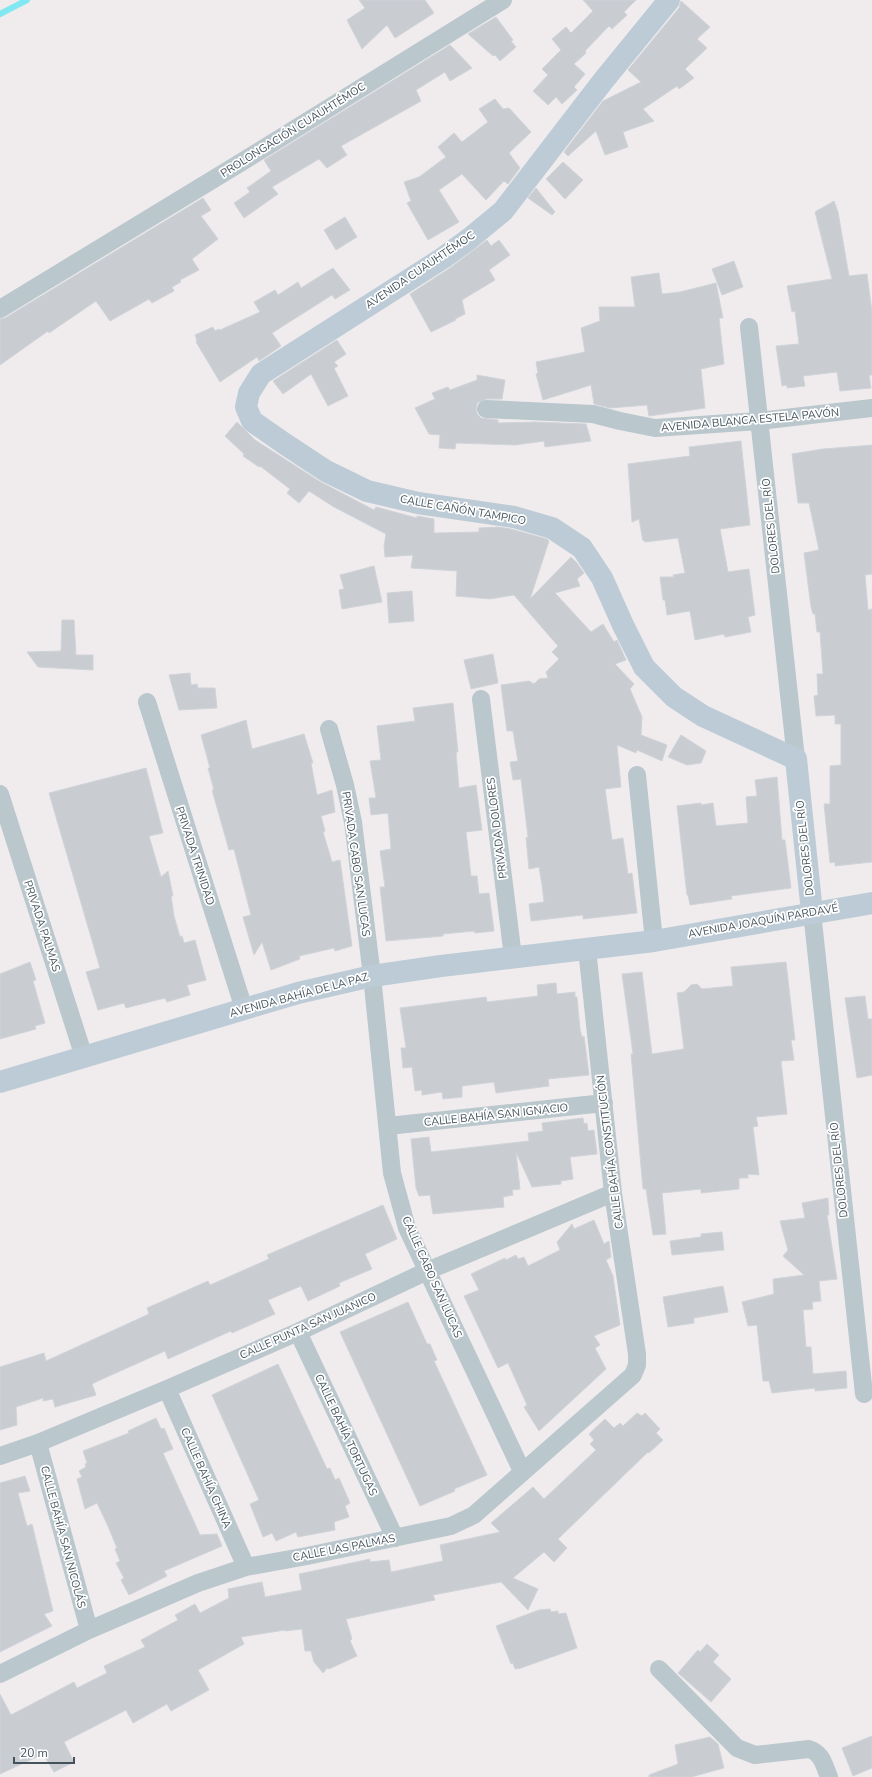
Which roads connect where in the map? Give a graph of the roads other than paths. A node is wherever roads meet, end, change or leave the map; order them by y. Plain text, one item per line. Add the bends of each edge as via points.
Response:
1 (503, 0) edge
2 (669, 0) edge
3 (0, 309) edge
4 (749, 327) dead end
5 (246, 406) joint
6 (872, 408) edge
7 (486, 409) dead end
8 (759, 421) junction
9 (481, 699) dead end
10 (147, 702) dead end
11 (329, 729) dead end
12 (796, 759) junction
13 (637, 775) dead end
14 (0, 794) edge
15 (872, 902) edge
16 (812, 912) junction
17 (654, 941) junction
18 (587, 949) junction
19 (513, 957) junction
20 (372, 976) junction
21 (244, 1009) junction
22 (84, 1057) junction
23 (0, 1082) edge
24 (604, 1103) junction
25 (388, 1126) junction
26 (613, 1192) junction
27 (427, 1271) junction
28 (298, 1332) junction
29 (637, 1354) joint
30 (167, 1389) junction
31 (864, 1394) dead end
32 (38, 1443) junction
33 (0, 1456) edge
34 (522, 1471) junction
35 (395, 1538) junction
36 (246, 1567) junction
37 (89, 1630) junction
38 (659, 1669) dead end
39 (0, 1674) edge
40 (829, 1777) edge

1 - 3 street, PROLONGACIÓN CUAUHTÉMOC
2 - 5 street, AVENIDA CUAUHTÉMOC via 503,211 443,258 261,374 249,393
4 - 8 street, DOLORES DEL RÍO
5 - 12 street, CALLE CAÑÓN TAMPICO via 252,421 326,471 367,491 418,503 514,517 552,528 582,548 602,578 644,667 674,697 703,716
6 - 8 street, AVENIDA BLANCA ESTELA PAVÓN
7 - 8 street, AVENIDA BLANCA ESTELA PAVÓN via 593,414 655,428
8 - 12 street, DOLORES DEL RÍO
9 - 19 street, PRIVADA DOLORES
10 - 21 street, PRIVADA TRINIDAD
11 - 20 street, PRIVADA CABO SAN LUCAS via 353,822
12 - 16 street, DOLORES DEL RÍO
13 - 17 street
14 - 22 street, PRIVADA PALMAS
15 - 16 street, AVENIDA JOAQUÍN PARDAVÉ
16 - 17 street, AVENIDA JOAQUÍN PARDAVÉ
16 - 31 street, DOLORES DEL RÍO
17 - 18 street, AVENIDA BAHÍA DE LA PAZ
18 - 19 street, AVENIDA BAHÍA DE LA PAZ
18 - 24 street, CALLE BAHÍA CONSTITUCIÓN
19 - 20 street, AVENIDA BAHÍA DE LA PAZ
20 - 21 street, AVENIDA BAHÍA DE LA PAZ via 298,993
20 - 25 street, CALLE CABO SAN LUCAS
21 - 22 street, AVENIDA BAHÍA DE LA PAZ
22 - 23 street, AVENIDA BAHÍA DE LA PAZ
24 - 25 street, CALLE BAHÍA SAN IGNACIO
24 - 26 street, CALLE BAHÍA CONSTITUCIÓN
25 - 27 street, CALLE CABO SAN LUCAS via 392,1173 399,1202 407,1228
26 - 27 street, CALLE PUNTA SAN JUANICO
26 - 29 street, CALLE BAHÍA CONSTITUCIÓN
27 - 28 street, CALLE PUNTA SAN JUANICO
27 - 34 street, CALLE CABO SAN LUCAS
28 - 30 street, CALLE PUNTA SAN JUANICO
28 - 35 street, CALLE BAHÍA TORTUGAS
29 - 34 street, CALLE LAS PALMAS via 637,1366 633,1375
30 - 32 street, CALLE PUNTA SAN JUANICO
30 - 36 street, CALLE BAHÍA CHINA
32 - 33 street, CALLE PUNTA SAN JUANICO
32 - 37 street, CALLE BAHÍA SAN NICOLÁS
34 - 35 street, CALLE LAS PALMAS via 474,1515 451,1526
35 - 36 street, CALLE LAS PALMAS
36 - 37 street, CALLE LAS PALMAS via 198,1584
37 - 39 street, CALLE LAS PALMAS
38 - 40 street via 736,1748 754,1755 808,1749 815,1751 821,1757

